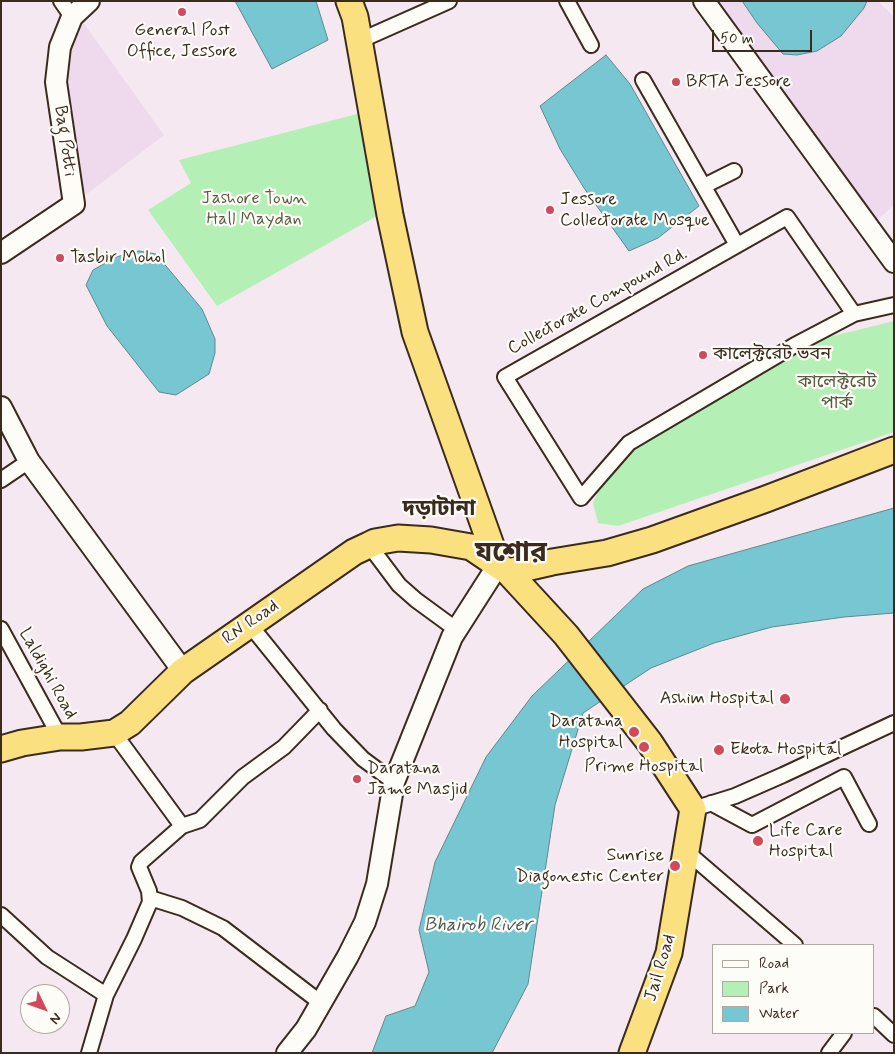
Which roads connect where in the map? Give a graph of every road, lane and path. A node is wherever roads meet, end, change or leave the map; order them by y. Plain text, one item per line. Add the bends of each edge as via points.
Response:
1 (89, 1) edge
2 (348, 1) edge
3 (449, 1) edge
4 (567, 1) edge
5 (704, 1) edge
6 (66, 9) edge
7 (359, 41) junction
8 (591, 45) dead end
9 (643, 80) dead end
10 (734, 171) dead end
11 (704, 186) junction
12 (738, 245) junction
13 (1, 253) edge
14 (894, 262) edge
15 (894, 305) edge
16 (854, 314) junction
17 (1, 407) edge
18 (894, 436) edge
19 (894, 450) edge
20 (29, 462) junction
21 (1, 480) edge
22 (369, 545) junction
23 (552, 562) junction
24 (503, 569) junction
25 (250, 624) junction
26 (1, 629) edge
27 (457, 630) junction
28 (182, 671) junction
29 (320, 710) junction
30 (894, 723) edge
31 (114, 733) junction
32 (60, 737) junction
33 (1, 749) edge
34 (394, 782) junction
35 (702, 806) junction
36 (869, 824) dead end
37 (182, 826) junction
38 (687, 852) junction
39 (150, 898) junction
40 (1, 915) edge
41 (794, 944) edge
42 (106, 995) junction
43 (321, 1003) junction
44 (875, 1017) edge
45 (843, 1034) edge
46 (894, 1035) edge
47 (89, 1053) edge
48 (287, 1053) edge
49 (632, 1053) edge
50 (829, 1053) edge

1 - 6 street, Bag Potti
2 - 7 highway via 355,17
3 - 7 street
4 - 8 street
5 - 14 street
6 - 13 street, Bag Potti via 56,82 74,204
7 - 24 highway via 415,332
9 - 11 street
10 - 11 street
11 - 12 street
12 - 16 street, Collectorate Compound Rd. via 787,217
12 - 16 street, Collectorate Compound Rd. via 505,377 581,498 629,443
15 - 16 street, Collectorate Compound Rd.
17 - 20 street
18 - 23 highway via 803,471 596,541
19 - 23 highway via 652,540 607,553
20 - 21 street
20 - 28 street
22 - 24 highway, RN Road via 398,538 471,547
22 - 25 highway, RN Road
22 - 27 street via 399,584
23 - 24 highway
24 - 27 street
24 - 35 highway via 566,635
25 - 28 highway, RN Road
25 - 29 street
26 - 32 street, Laldighi Road
27 - 34 street
28 - 31 highway, RN Road via 130,723
29 - 34 street via 363,759
29 - 37 street via 284,747 243,777 200,820
30 - 35 street via 735,796
31 - 32 highway, RN Road
31 - 37 street
32 - 33 highway, RN Road
34 - 43 street via 377,884 365,922
35 - 36 street via 752,825 844,777
35 - 38 highway, Jail Road
37 - 39 street via 139,867
38 - 41 street
38 - 49 highway, Jail Road via 669,953
39 - 42 street
39 - 43 street via 182,908 223,928
40 - 42 street via 47,957
42 - 47 street
43 - 48 street
44 - 46 street
45 - 50 street

